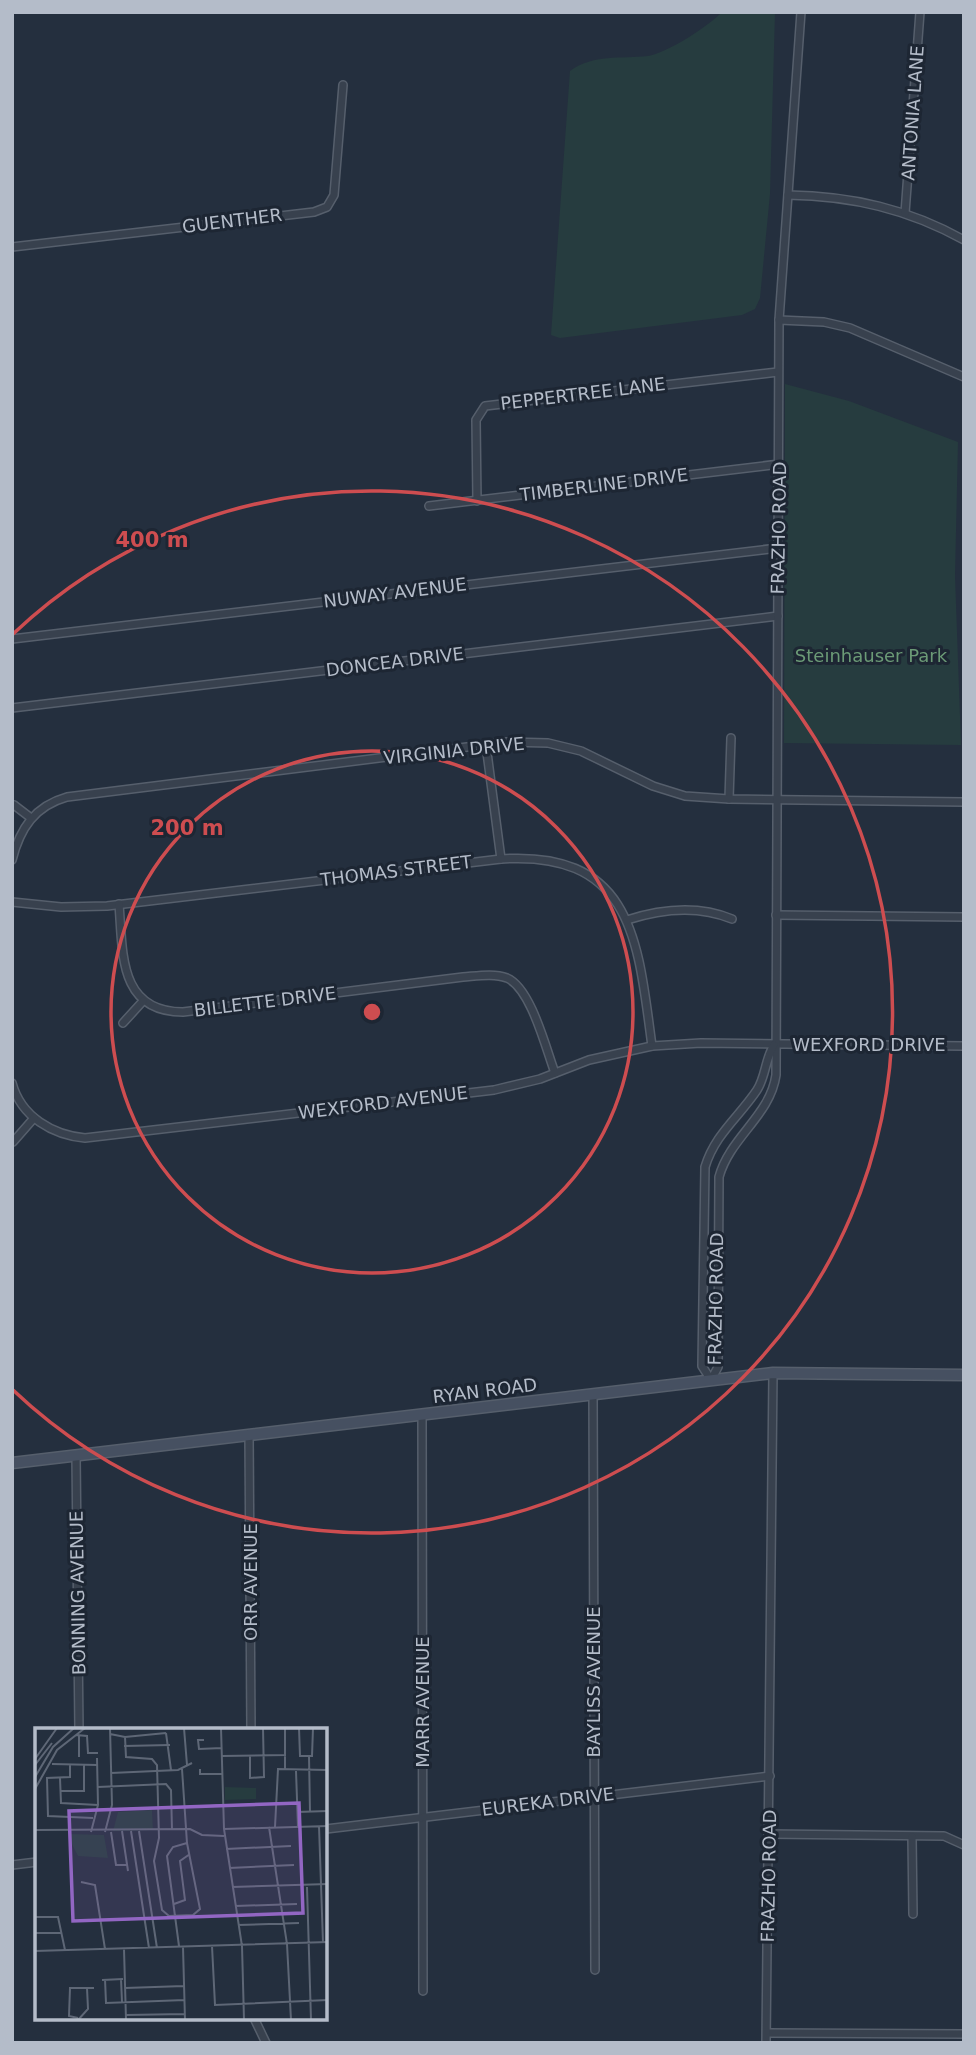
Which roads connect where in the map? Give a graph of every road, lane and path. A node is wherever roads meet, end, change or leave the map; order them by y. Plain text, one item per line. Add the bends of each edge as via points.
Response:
1 (801, 12) edge
2 (920, 12) edge
3 (344, 85) dead end
4 (788, 194) junction
5 (905, 213) junction
6 (964, 240) edge
7 (12, 247) edge
8 (779, 320) junction
9 (778, 372) junction
10 (964, 377) edge
11 (780, 464) junction
12 (477, 500) junction
13 (429, 506) dead end
14 (778, 548) junction
15 (778, 616) junction
16 (12, 639) edge
17 (12, 708) edge
18 (731, 738) dead end
19 (486, 745) junction
20 (729, 799) junction
21 (774, 799) junction
22 (964, 802) edge
23 (14, 805) dead end
24 (31, 818) junction
25 (501, 859) junction
26 (12, 860) edge
27 (12, 902) edge
28 (119, 905) junction
29 (776, 915) junction
30 (964, 917) edge
31 (732, 919) dead end
32 (628, 920) junction
33 (143, 1001) junction
34 (123, 1023) dead end
35 (775, 1045) junction
36 (652, 1046) junction
37 (964, 1046) edge
38 (555, 1073) junction
39 (12, 1083) edge
40 (34, 1118) junction
41 (13, 1142) edge
42 (772, 1373) junction
43 (964, 1375) edge
44 (711, 1380) junction
45 (593, 1394) junction
46 (422, 1414) junction
47 (249, 1434) junction
48 (76, 1455) junction
49 (12, 1463) edge
50 (79, 1728) edge
51 (251, 1728) edge
52 (770, 1776) junction
53 (594, 1796) junction
54 (423, 1817) junction
55 (327, 1829) edge
56 (769, 1835) junction
57 (912, 1837) junction
58 (964, 1845) edge
59 (35, 1862) edge
60 (12, 1865) edge
61 (913, 1914) dead end
62 (595, 1970) dead end
63 (423, 1991) dead end
64 (255, 2020) edge
65 (766, 2033) junction
66 (964, 2034) edge
67 (898, 2039) edge
68 (266, 2043) edge
69 (766, 2043) edge

1 - 4 street, FRAZHO ROAD
2 - 5 street, ANTONIA LANE
3 - 7 street, GUENTHER via 334,195 327,207
4 - 5 street via 846,198
4 - 8 street, FRAZHO ROAD
5 - 6 street
8 - 9 street, FRAZHO ROAD
8 - 10 street via 850,328
9 - 11 street, FRAZHO ROAD
9 - 12 street, PEPPERTREE LANE via 485,407 476,420
11 - 12 street, TIMBERLINE DRIVE
11 - 14 street, FRAZHO ROAD
12 - 13 street, TIMBERLINE DRIVE
14 - 15 street, FRAZHO ROAD
14 - 16 street, NUWAY AVENUE
15 - 17 street, DONCEA DRIVE
15 - 21 street, FRAZHO ROAD
18 - 20 street
19 - 20 street, VIRGINIA DRIVE via 548,743 598,758 672,792
19 - 24 street, VIRGINIA DRIVE via 77,795 53,801
19 - 25 street
20 - 21 street, VIRGINIA DRIVE
21 - 22 street, VIRGINIA DRIVE
21 - 29 street, FRAZHO ROAD
23 - 24 street
24 - 26 street
25 - 28 street, THOMAS STREET
25 - 32 street, THOMAS STREET via 549,859 581,871 607,891
27 - 28 street, THOMAS STREET via 61,907
28 - 33 street via 126,970
29 - 30 street
29 - 35 street, FRAZHO ROAD
31 - 32 street via 706,911 673,911
32 - 36 street, THOMAS STREET
33 - 34 street
33 - 38 street, BILLETTE DRIVE via 183,1012 500,976 513,982 526,997
35 - 36 street, WEXFORD AVENUE
35 - 37 street, WEXFORD DRIVE
35 - 44 street, FRAZHO ROAD via 772,1093 727,1152 719,1177 718,1367
35 - 44 street, FRAZHO ROAD via 758,1088 716,1139 705,1167 702,1366
36 - 38 street, WEXFORD AVENUE
38 - 40 street, WEXFORD AVENUE via 480,1092 112,1136 68,1136
39 - 40 street, WEXFORD AVENUE
40 - 41 street
42 - 43 main road, RYAN ROAD
42 - 44 main road, RYAN ROAD
42 - 52 street, FRAZHO ROAD
44 - 45 main road, RYAN ROAD
45 - 46 main road, RYAN ROAD
45 - 53 street, BAYLISS AVENUE
46 - 47 main road, RYAN ROAD
46 - 54 street, MARR AVENUE
47 - 48 main road, RYAN ROAD
47 - 51 street, ORR AVENUE
48 - 49 main road, RYAN ROAD
48 - 50 street, BONNING AVENUE
52 - 53 street, EUREKA DRIVE
52 - 56 street, FRAZHO ROAD
53 - 54 street, EUREKA DRIVE
53 - 62 street, BAYLISS AVENUE
54 - 55 street, EUREKA DRIVE
54 - 63 street, MARR AVENUE
56 - 57 street
56 - 65 street, FRAZHO ROAD
57 - 58 street via 944,1836
57 - 61 street
59 - 60 street
64 - 68 street
65 - 67 street
65 - 69 street, FRAZHO ROAD
66 - 67 street

